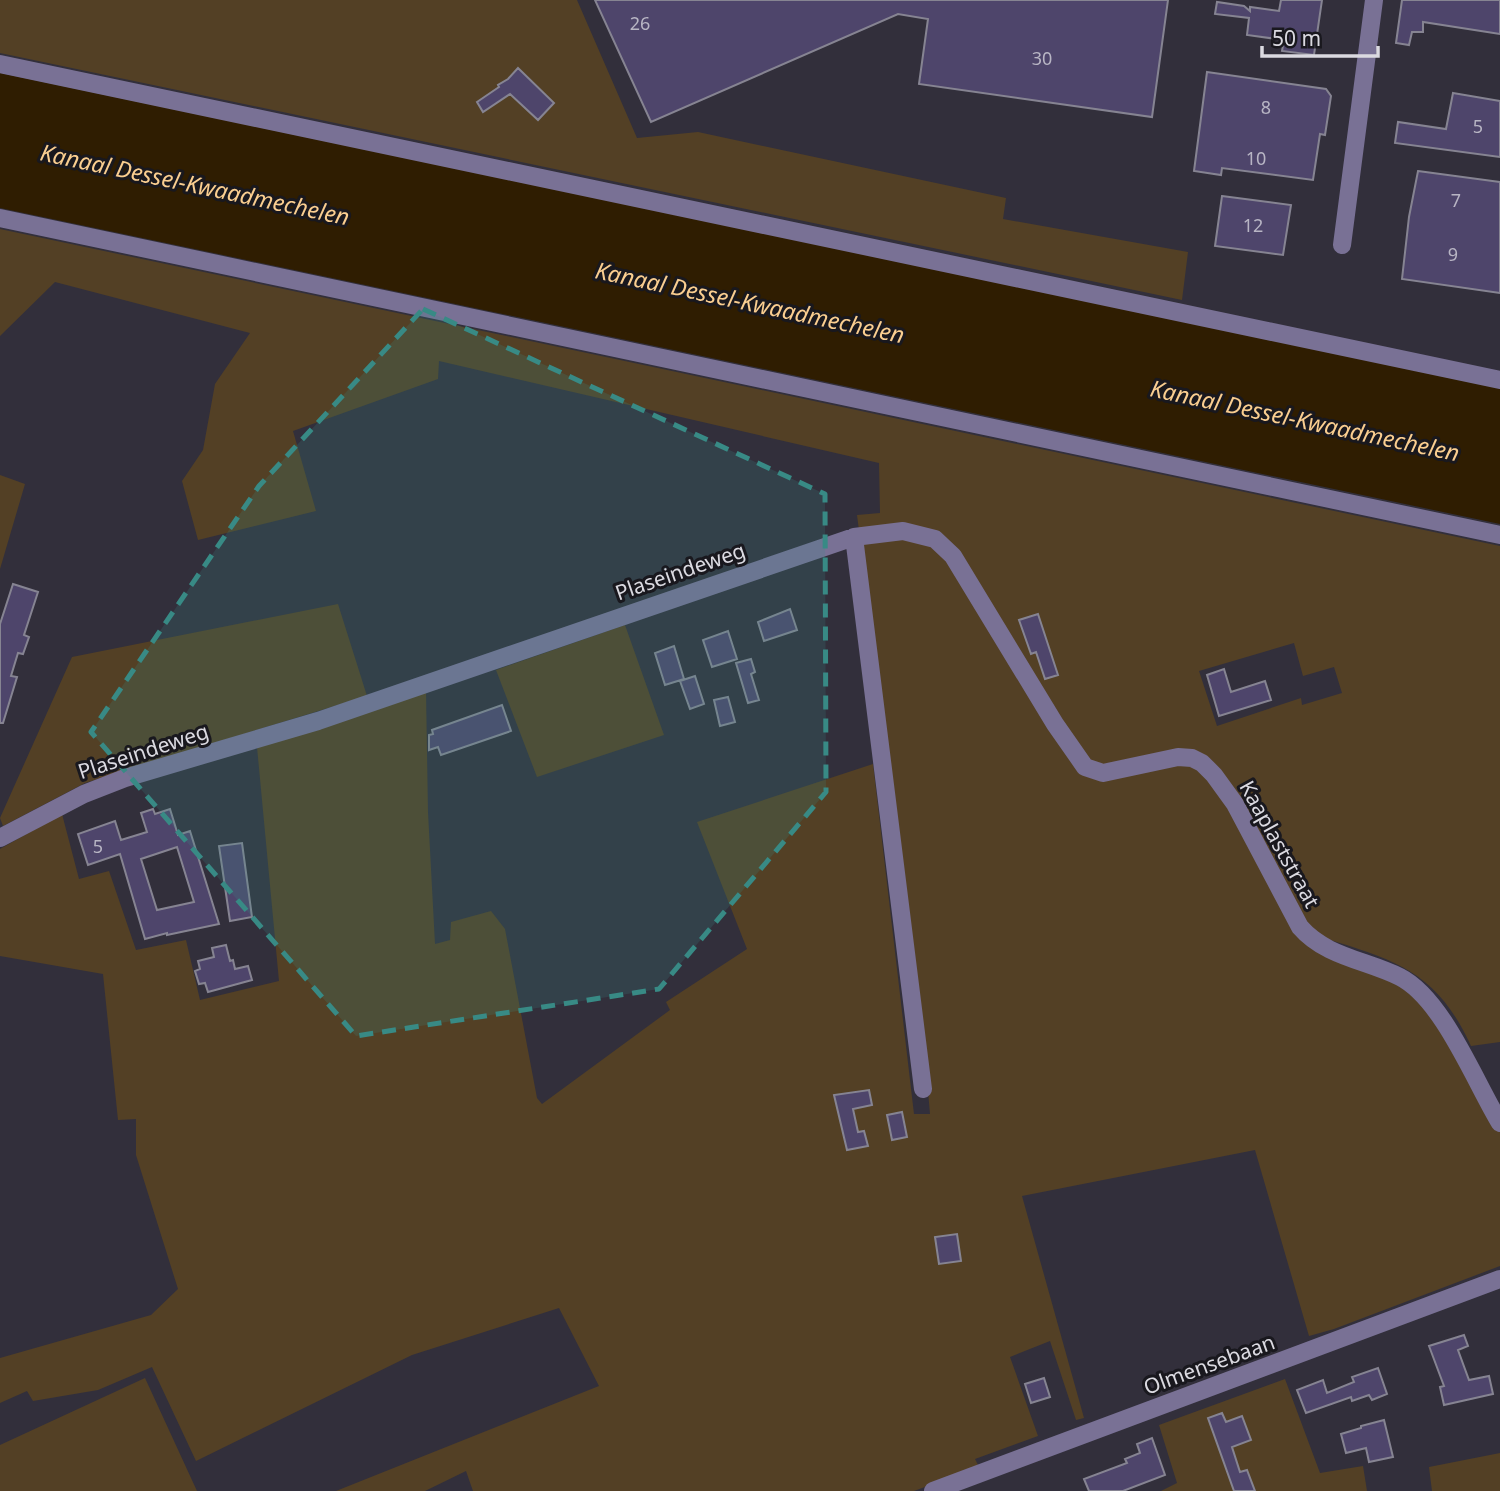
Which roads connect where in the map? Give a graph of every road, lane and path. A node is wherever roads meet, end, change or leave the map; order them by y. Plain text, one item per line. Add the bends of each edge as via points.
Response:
1 (1374, 0) edge
2 (0, 64) edge
3 (0, 218) edge
4 (1342, 245) dead end
5 (1500, 380) edge
6 (1500, 535) edge
7 (854, 537) junction
8 (0, 838) edge
9 (923, 1089) dead end
10 (1500, 1123) edge
11 (1500, 1279) edge
12 (933, 1491) edge

1 - 4 street
2 - 5 street
3 - 6 street
7 - 8 street, Plaseindeweg via 318,721 125,778
7 - 9 street
7 - 10 street, Kaaplaststraat via 903,531 935,539 953,556 1055,724 1086,766 1102,773 1178,757 1202,764 1235,804 1300,928 1330,950 1402,978 1430,1002
11 - 12 street, Olmensebaan

